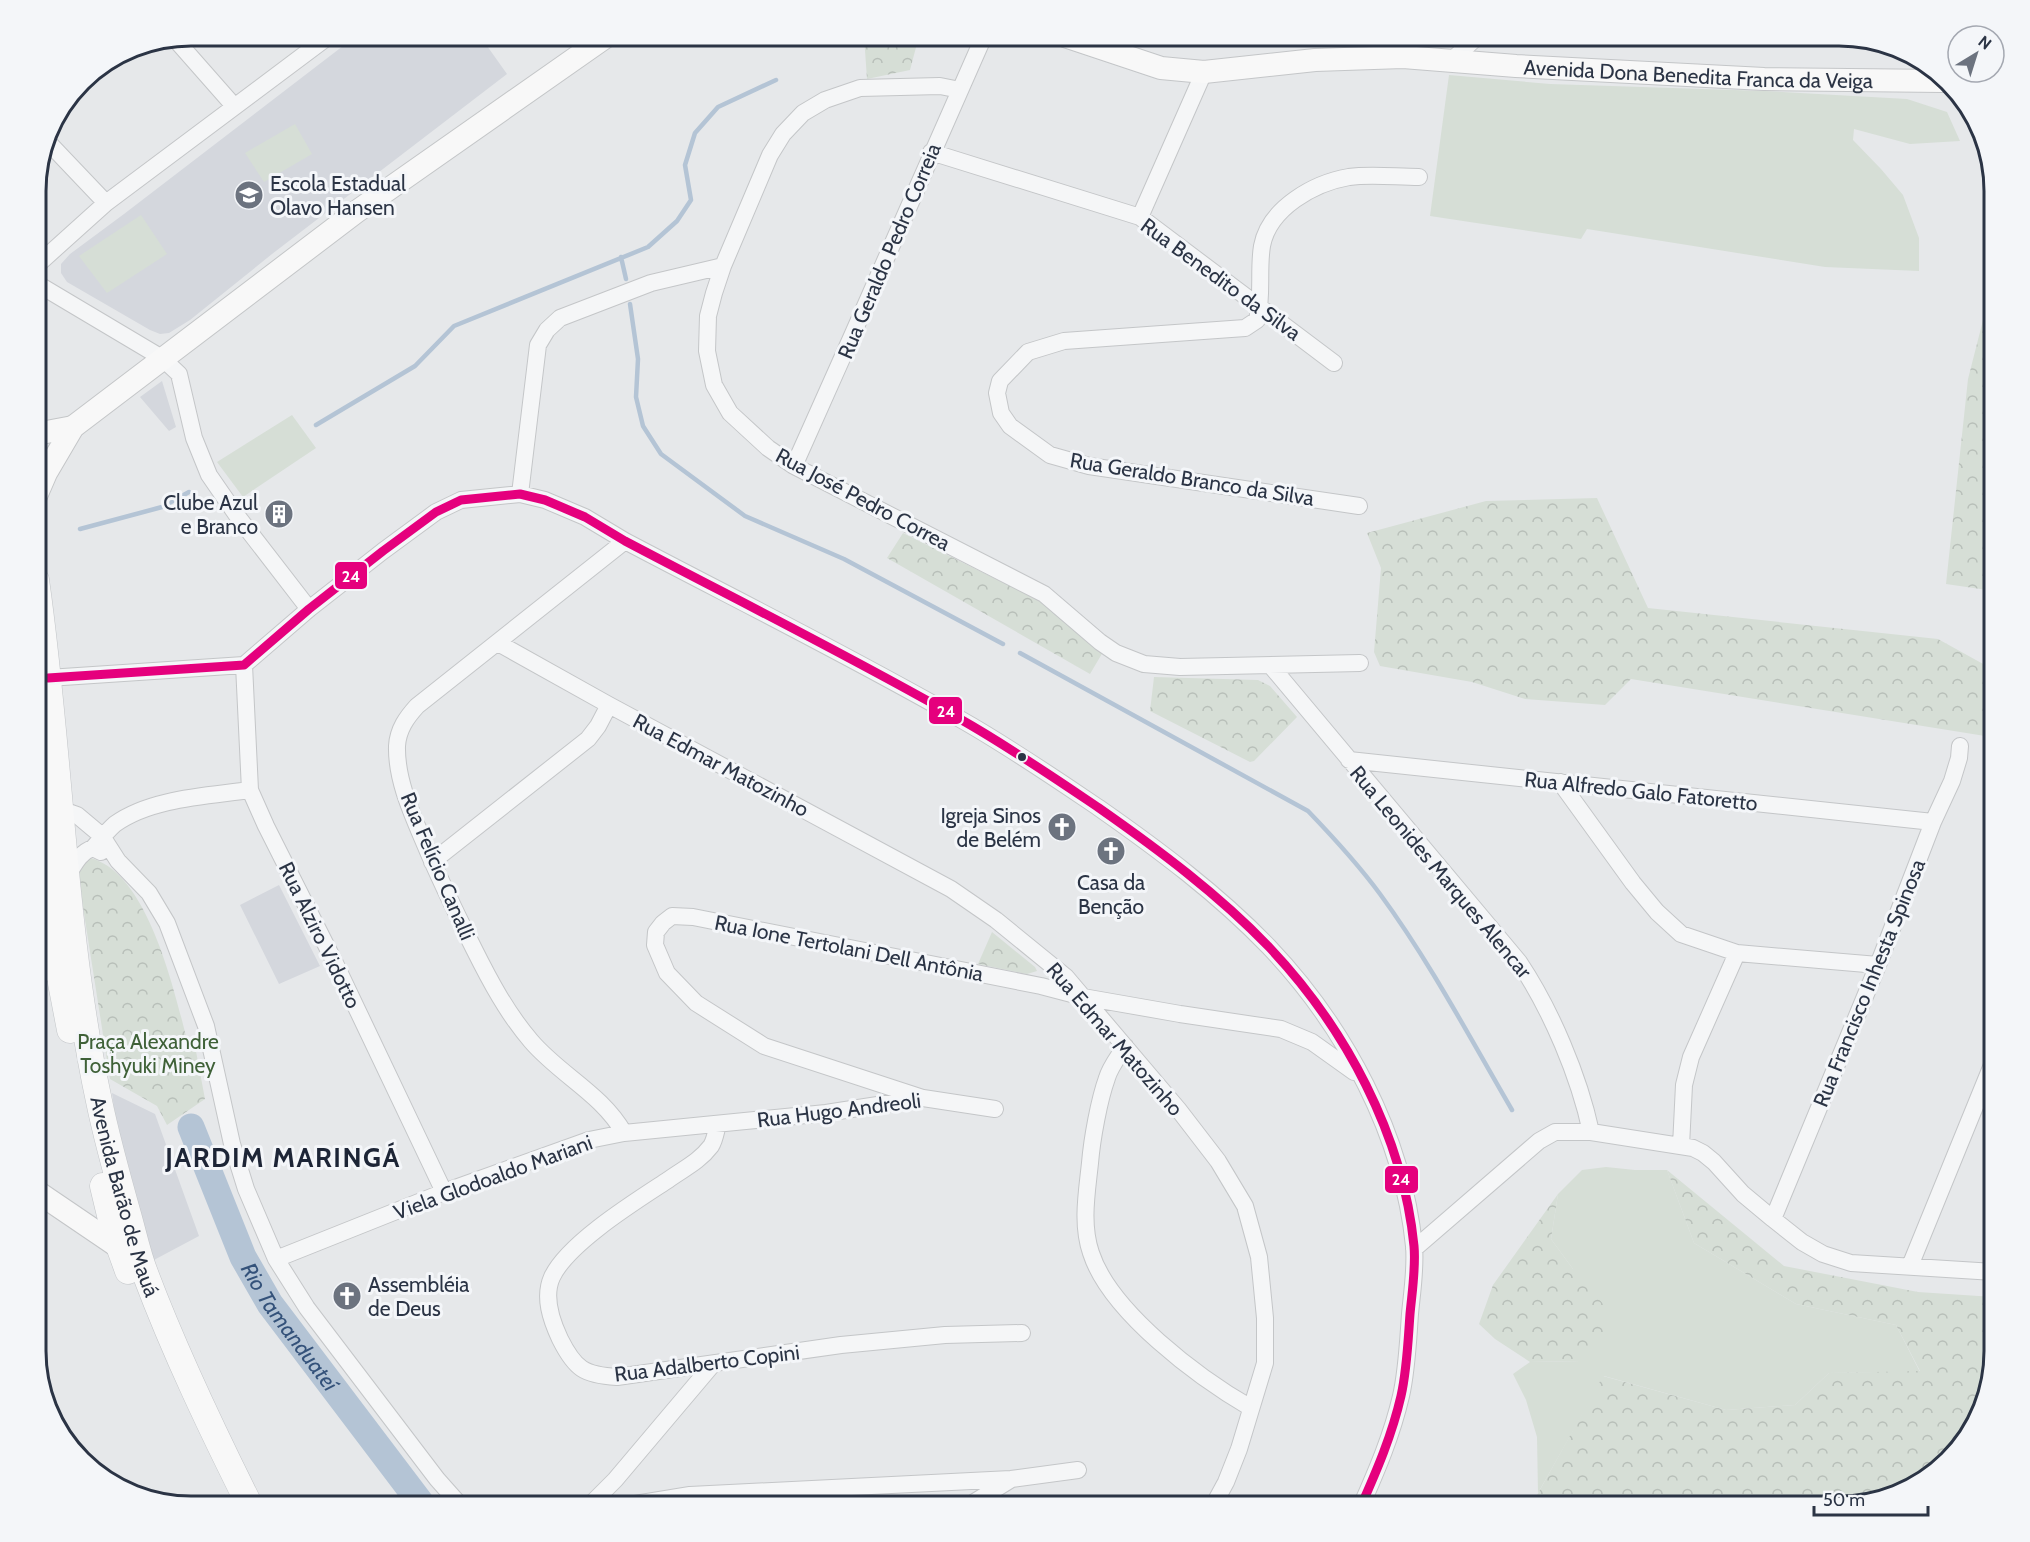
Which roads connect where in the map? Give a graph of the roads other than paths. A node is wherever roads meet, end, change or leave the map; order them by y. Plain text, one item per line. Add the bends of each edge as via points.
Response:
1 (315, 46) edge
2 (593, 46) edge
3 (980, 46) edge
4 (1095, 46) edge
5 (1467, 46) edge
6 (182, 47) edge
7 (1452, 60) junction
8 (1204, 72) junction
9 (1933, 81) edge
10 (960, 90) junction
11 (234, 106) junction
12 (53, 148) edge
13 (932, 152) junction
14 (1419, 177) dead end
15 (106, 203) junction
16 (1140, 218) junction
17 (47, 256) edge
18 (723, 266) junction
19 (47, 290) edge
20 (1260, 308) junction
21 (162, 358) junction
22 (1334, 363) dead end
23 (73, 427) junction
24 (47, 432) edge
25 (794, 466) junction
26 (47, 473) edge
27 (520, 495) junction
28 (1359, 506) dead end
29 (625, 541) junction
30 (309, 609) junction
31 (498, 643) junction
32 (1360, 663) dead end
33 (244, 665) junction
34 (1271, 666) junction
35 (47, 670) edge
36 (48, 678) junction
37 (609, 705) junction
38 (1960, 746) dead end
39 (1348, 760) junction
40 (1560, 782) junction
41 (250, 790) junction
42 (60, 809) junction
43 (1933, 822) junction
44 (98, 842) junction
45 (47, 850) edge
46 (432, 862) junction
47 (51, 885) edge
48 (1737, 953) junction
49 (1878, 965) junction
50 (47, 968) edge
51 (61, 983) junction
52 (1083, 997) junction
53 (1125, 1046) junction
54 (1362, 1079) junction
55 (1984, 1085) edge
56 (923, 1098) junction
57 (995, 1109) dead end
58 (718, 1125) junction
59 (1592, 1132) junction
60 (624, 1133) junction
61 (1682, 1146) junction
62 (444, 1192) junction
63 (47, 1198) edge
64 (1773, 1219) junction
65 (120, 1248) junction
66 (1414, 1248) junction
67 (276, 1259) junction
68 (1910, 1266) junction
69 (1984, 1271) edge
70 (1022, 1333) dead end
71 (713, 1364) junction
72 (1251, 1408) junction
73 (1078, 1470) dead end
74 (1011, 1479) junction
75 (226, 1496) edge
76 (245, 1496) edge
77 (452, 1496) edge
78 (599, 1496) edge
79 (684, 1496) edge
80 (984, 1496) edge
81 (1218, 1496) edge
82 (1365, 1496) edge

1 - 11 street
2 - 21 main road via 356,212
3 - 10 street, Rua Geraldo Pedro Correia
4 - 8 main road, Avenida Dona Benedita Franca da Veiga via 1161,68
5 - 7 street
6 - 11 street
7 - 8 main road, Avenida Dona Benedita Franca da Veiga via 1315,60
7 - 9 main road, Avenida Dona Benedita Franca da Veiga via 1764,80
8 - 16 street
10 - 13 street, Rua Geraldo Pedro Correia
10 - 18 street, Rua José Pedro Correa via 940,86 860,88 803,112 770,155
11 - 15 street
12 - 15 street
13 - 16 street, Rua Benedito da Silva
13 - 25 street, Rua Geraldo Pedro Correia
14 - 20 street via 1349,177 1287,206 1277,216 1263,244
15 - 17 street
16 - 20 street, Rua Benedito da Silva
18 - 25 street, Rua José Pedro Correa via 708,316 707,351 714,385 730,413
18 - 27 street via 651,283 560,318 546,330 538,345
19 - 21 street
20 - 22 street, Rua Benedito da Silva
20 - 28 street, Rua Geraldo Branco da Silva via 1257,320 1245,328 1064,340 1028,352 1000,381 997,393 1001,413 1010,426 1050,455 1089,466
21 - 23 main road
21 - 30 street via 179,374 209,475
23 - 24 main road
23 - 26 main road
25 - 34 street, Rua José Pedro Correa via 1044,594 1100,642 1128,658 1144,664 1180,667
27 - 29 street via 545,500 585,517
27 - 30 street via 460,500 436,512
29 - 31 street, Rua Felício Canalli
29 - 54 street via 961,720 1141,838 1190,874 1269,947 1303,986
30 - 33 street
31 - 37 street, Rua Edmar Matozinho
31 - 46 street, Rua Felício Canalli via 417,706 400,731 397,744 403,785
32 - 34 street, Rua José Pedro Correa
33 - 36 street
33 - 41 street, Rua Alziro Vidotto
34 - 39 street, Rua Leonides Marques Alencar
35 - 36 main road, Avenida Barão de Mauá
36 - 42 main road, Avenida Barão de Mauá
37 - 46 street via 588,739
37 - 52 street, Rua Edmar Matozinho via 951,889 1056,968
38 - 43 street, Rua Francisco Inhesta Spinosa via 1956,769
39 - 40 street, Rua Alfredo Galo Fatoretto
39 - 59 street, Rua Leonides Marques Alencar via 1534,984 1581,1090
40 - 43 street, Rua Alfredo Galo Fatoretto
40 - 48 street via 1633,883 1670,925 1681,934
41 - 44 street via 175,801 139,812 116,824
41 - 62 street, Rua Alziro Vidotto
42 - 44 street via 77,815
42 - 47 main road, Avenida Barão de Mauá
43 - 49 street, Rua Francisco Inhesta Spinosa
44 - 47 street
44 - 67 street via 143,886 167,923 206,1026 246,1190
45 - 47 main road, Avenida Barão de Mauá
46 - 60 street, Rua Felício Canalli via 503,1004 531,1042 609,1112
47 - 51 main road, Avenida Barão de Mauá
47 - 76 main road, Avenida Barão de Mauá via 115,1168 141,1261 173,1344
48 - 49 street
48 - 61 street via 1691,1057 1684,1085
49 - 64 street, Rua Francisco Inhesta Spinosa
50 - 51 street
51 - 65 main road, Avenida Barão de Mauá via 84,1108
52 - 53 street, Rua Edmar Matozinho
52 - 54 street, Rua Ione Tertolani Dell Antônia via 1281,1029 1312,1042
52 - 56 street, Rua Ione Tertolani Dell Antônia via 693,917 672,916 656,932 655,945 667,973 696,1003 723,1021 764,1046
53 - 72 street, Rua Edmar Matozinho via 1218,1161 1245,1206 1259,1257 1265,1318 1265,1363
53 - 72 street via 1107,1077 1091,1151 1085,1210 1090,1252 1105,1285 1130,1314 1216,1388
54 - 66 street via 1389,1139
55 - 68 street
56 - 57 street, Rua Hugo Andreoli
56 - 58 street, Rua Hugo Andreoli
58 - 60 street, Viela Glodoaldo Mariani
58 - 71 street, Rua Adalberto Copini via 712,1144 696,1162 585,1239 564,1259 552,1278 548,1297 561,1340 584,1371 617,1377
59 - 61 street
59 - 66 street via 1555,1132 1539,1142
60 - 62 street, Viela Glodoaldo Mariani via 589,1140
61 - 64 street via 1703,1153
62 - 67 street, Viela Glodoaldo Mariani
63 - 65 main road
64 - 68 street via 1823,1254 1851,1263
65 - 75 main road, Avenida Barão de Mauá via 166,1367
66 - 82 street via 1401,1394 1386,1448
67 - 77 street via 307,1308
68 - 69 street
70 - 71 street, Rua Adalberto Copini via 945,1335 841,1345
71 - 78 street
72 - 81 street, Rua Edmar Matozinho
73 - 74 street
74 - 79 street
74 - 80 street

